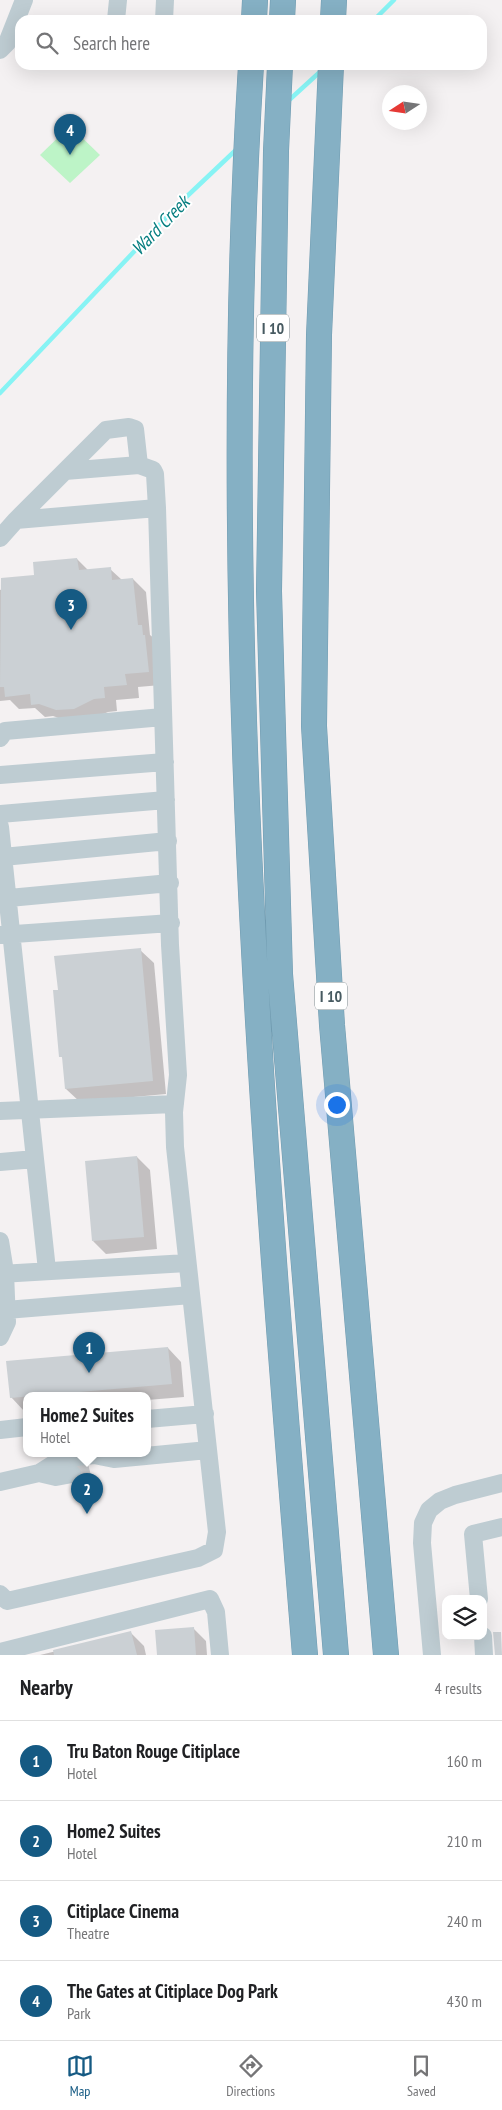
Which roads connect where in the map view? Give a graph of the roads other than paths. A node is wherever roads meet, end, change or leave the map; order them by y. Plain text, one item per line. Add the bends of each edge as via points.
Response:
1 (24, 0) edge
2 (118, 0) edge
3 (165, 0) edge
4 (255, 0) edge
5 (283, 0) edge
6 (334, 0) edge
7 (18, 15) edge
8 (116, 15) edge
9 (164, 15) edge
10 (254, 15) edge
11 (282, 15) edge
12 (333, 15) edge
13 (15, 23) edge
14 (0, 50) edge
15 (251, 70) edge
16 (280, 70) edge
17 (331, 70) edge
18 (139, 465) junction
19 (65, 471) junction
20 (157, 508) junction
21 (16, 520) junction
22 (0, 538) edge
23 (164, 717) junction
24 (0, 738) edge
25 (165, 762) junction
26 (0, 775) edge
27 (166, 800) junction
28 (0, 814) edge
29 (0, 827) edge
30 (168, 841) junction
31 (4, 857) junction
32 (170, 883) junction
33 (9, 898) junction
34 (171, 923) junction
35 (6, 934) edge
36 (175, 1104) junction
37 (31, 1109) junction
38 (0, 1110) edge
39 (35, 1159) junction
40 (0, 1162) edge
41 (0, 1241) edge
42 (188, 1262) junction
43 (47, 1270) junction
44 (2, 1273) edge
45 (191, 1295) junction
46 (6, 1310) junction
47 (0, 1337) edge
48 (205, 1414) junction
49 (151, 1419) edge
50 (23, 1427) edge
51 (0, 1430) edge
52 (208, 1450) junction
53 (151, 1455) edge
54 (76, 1457) tunnel mouth
55 (101, 1457) tunnel mouth
56 (135, 1457) edge
57 (114, 1459) junction
58 (92, 1469) tunnel mouth
59 (39, 1473) junction
60 (72, 1474) tunnel mouth
61 (0, 1482) edge
62 (502, 1483) edge
63 (502, 1527) edge
64 (0, 1594) edge
65 (479, 1595) edge
66 (482, 1640) edge
67 (0, 1652) edge
68 (220, 1655) edge
69 (306, 1655) edge
70 (336, 1655) edge
71 (386, 1655) edge
72 (432, 1655) edge
73 (484, 1655) edge

1 - 7 street
2 - 8 street
3 - 9 street
4 - 10 highway
5 - 11 highway
6 - 12 highway
13 - 14 street via 7,43
15 - 69 highway via 243,272 239,555 251,909 282,1367
16 - 70 highway, I 10 via 269,591 280,974
17 - 71 highway, I 10 via 319,335 314,726 332,1025
18 - 19 street
18 - 19 street via 135,429 129,427 106,430
18 - 20 street via 155,474
19 - 21 street
20 - 21 street
20 - 23 street
21 - 22 street
23 - 24 street via 5,731
23 - 25 street
25 - 26 street
25 - 27 street
27 - 28 street
27 - 30 street
29 - 31 street
30 - 31 street
30 - 32 street
31 - 33 street
32 - 33 street
32 - 34 street
33 - 35 street
34 - 35 street
34 - 36 street via 178,1075
35 - 37 street
36 - 37 street
36 - 42 street via 175,1147
37 - 38 street
37 - 39 street
39 - 40 street
39 - 43 street
41 - 44 street
42 - 43 street
42 - 45 street
43 - 44 street
44 - 46 street
45 - 46 street
45 - 48 street
46 - 47 street via 7,1322
48 - 49 street
48 - 52 street
50 - 51 street
52 - 53 street
52 - 64 street via 217,1532 214,1550 198,1558 7,1601
54 - 59 street via 58,1461
55 - 57 street
56 - 57 street
57 - 58 street
59 - 60 street via 56,1477
59 - 61 street
62 - 72 street via 455,1494 440,1501 429,1510 423,1523
63 - 65 street via 473,1534
66 - 73 street
67 - 68 street via 210,1599 216,1612

